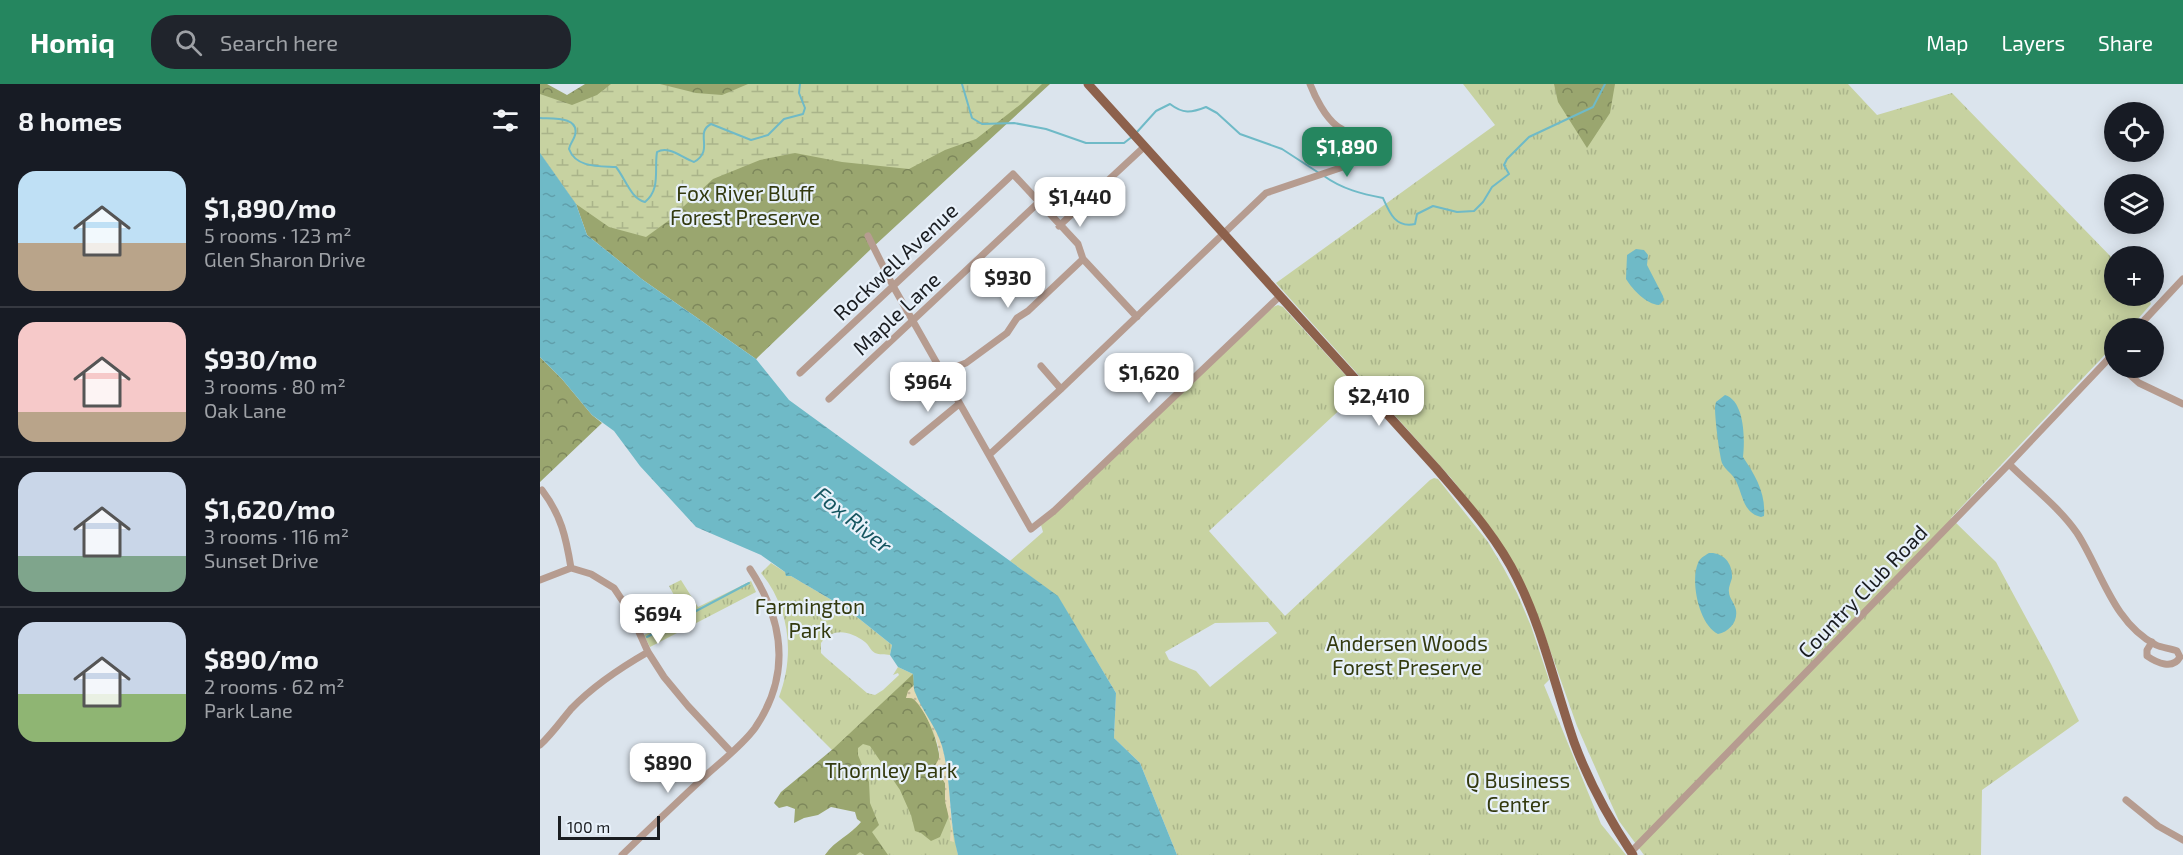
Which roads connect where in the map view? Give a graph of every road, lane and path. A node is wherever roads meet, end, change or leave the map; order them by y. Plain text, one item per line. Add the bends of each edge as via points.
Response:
1 (1088, 84) edge
2 (1310, 84) edge
3 (1141, 144) junction
4 (1039, 202) junction
5 (1059, 226) junction
6 (1223, 235) junction
7 (868, 236) dead end
8 (1083, 259) junction
9 (2183, 279) edge
10 (893, 286) junction
11 (1280, 297) junction
12 (1137, 317) junction
13 (2146, 318) edge
14 (912, 320) junction
15 (2104, 365) edge
16 (1041, 366) dead end
17 (942, 372) junction
18 (800, 373) dead end
19 (2133, 378) edge
20 (1061, 389) junction
21 (829, 399) dead end
22 (959, 404) junction
23 (2183, 404) edge
24 (913, 442) dead end
25 (989, 455) junction
26 (2009, 464) junction
27 (542, 490) dead end
28 (571, 568) junction
29 (750, 569) dead end
30 (540, 580) edge
31 (2152, 642) junction
32 (648, 652) junction
33 (540, 745) edge
34 (731, 752) junction
35 (2126, 800) dead end
36 (2183, 840) edge
37 (1632, 854) edge
38 (622, 855) edge

1 - 3 main road
2 - 6 street via 1336,125 1363,142 1366,150 1343,166 1266,193
3 - 5 street
3 - 6 main road
4 - 5 street
4 - 10 street, Rockwell Avenue via 1012,174
4 - 14 street, Maple Lane
5 - 8 street via 1078,244
6 - 11 main road
6 - 12 street
7 - 10 street
8 - 12 street
8 - 17 street via 1017,318 1007,333 966,363
9 - 13 street
10 - 14 street
10 - 18 street, Rockwell Avenue
11 - 25 street via 1031,529
11 - 37 main road via 1448,483 1503,554 1529,606 1574,742 1598,797
12 - 20 street
14 - 17 street
14 - 21 street, Maple Lane
15 - 26 street, Country Club Road
16 - 20 street
17 - 22 street
19 - 23 street
20 - 25 street
22 - 24 street
22 - 25 street
26 - 31 street via 2076,532 2117,608
26 - 37 street, Country Club Road
27 - 28 street via 554,506 566,537
28 - 30 street
28 - 32 street via 615,588
29 - 34 street via 773,613 780,665 771,698 754,729
31 - 31 street via 2147,656 2154,661 2178,662 2177,651
32 - 33 street via 591,690
32 - 34 street via 688,706
34 - 38 street
35 - 36 street

